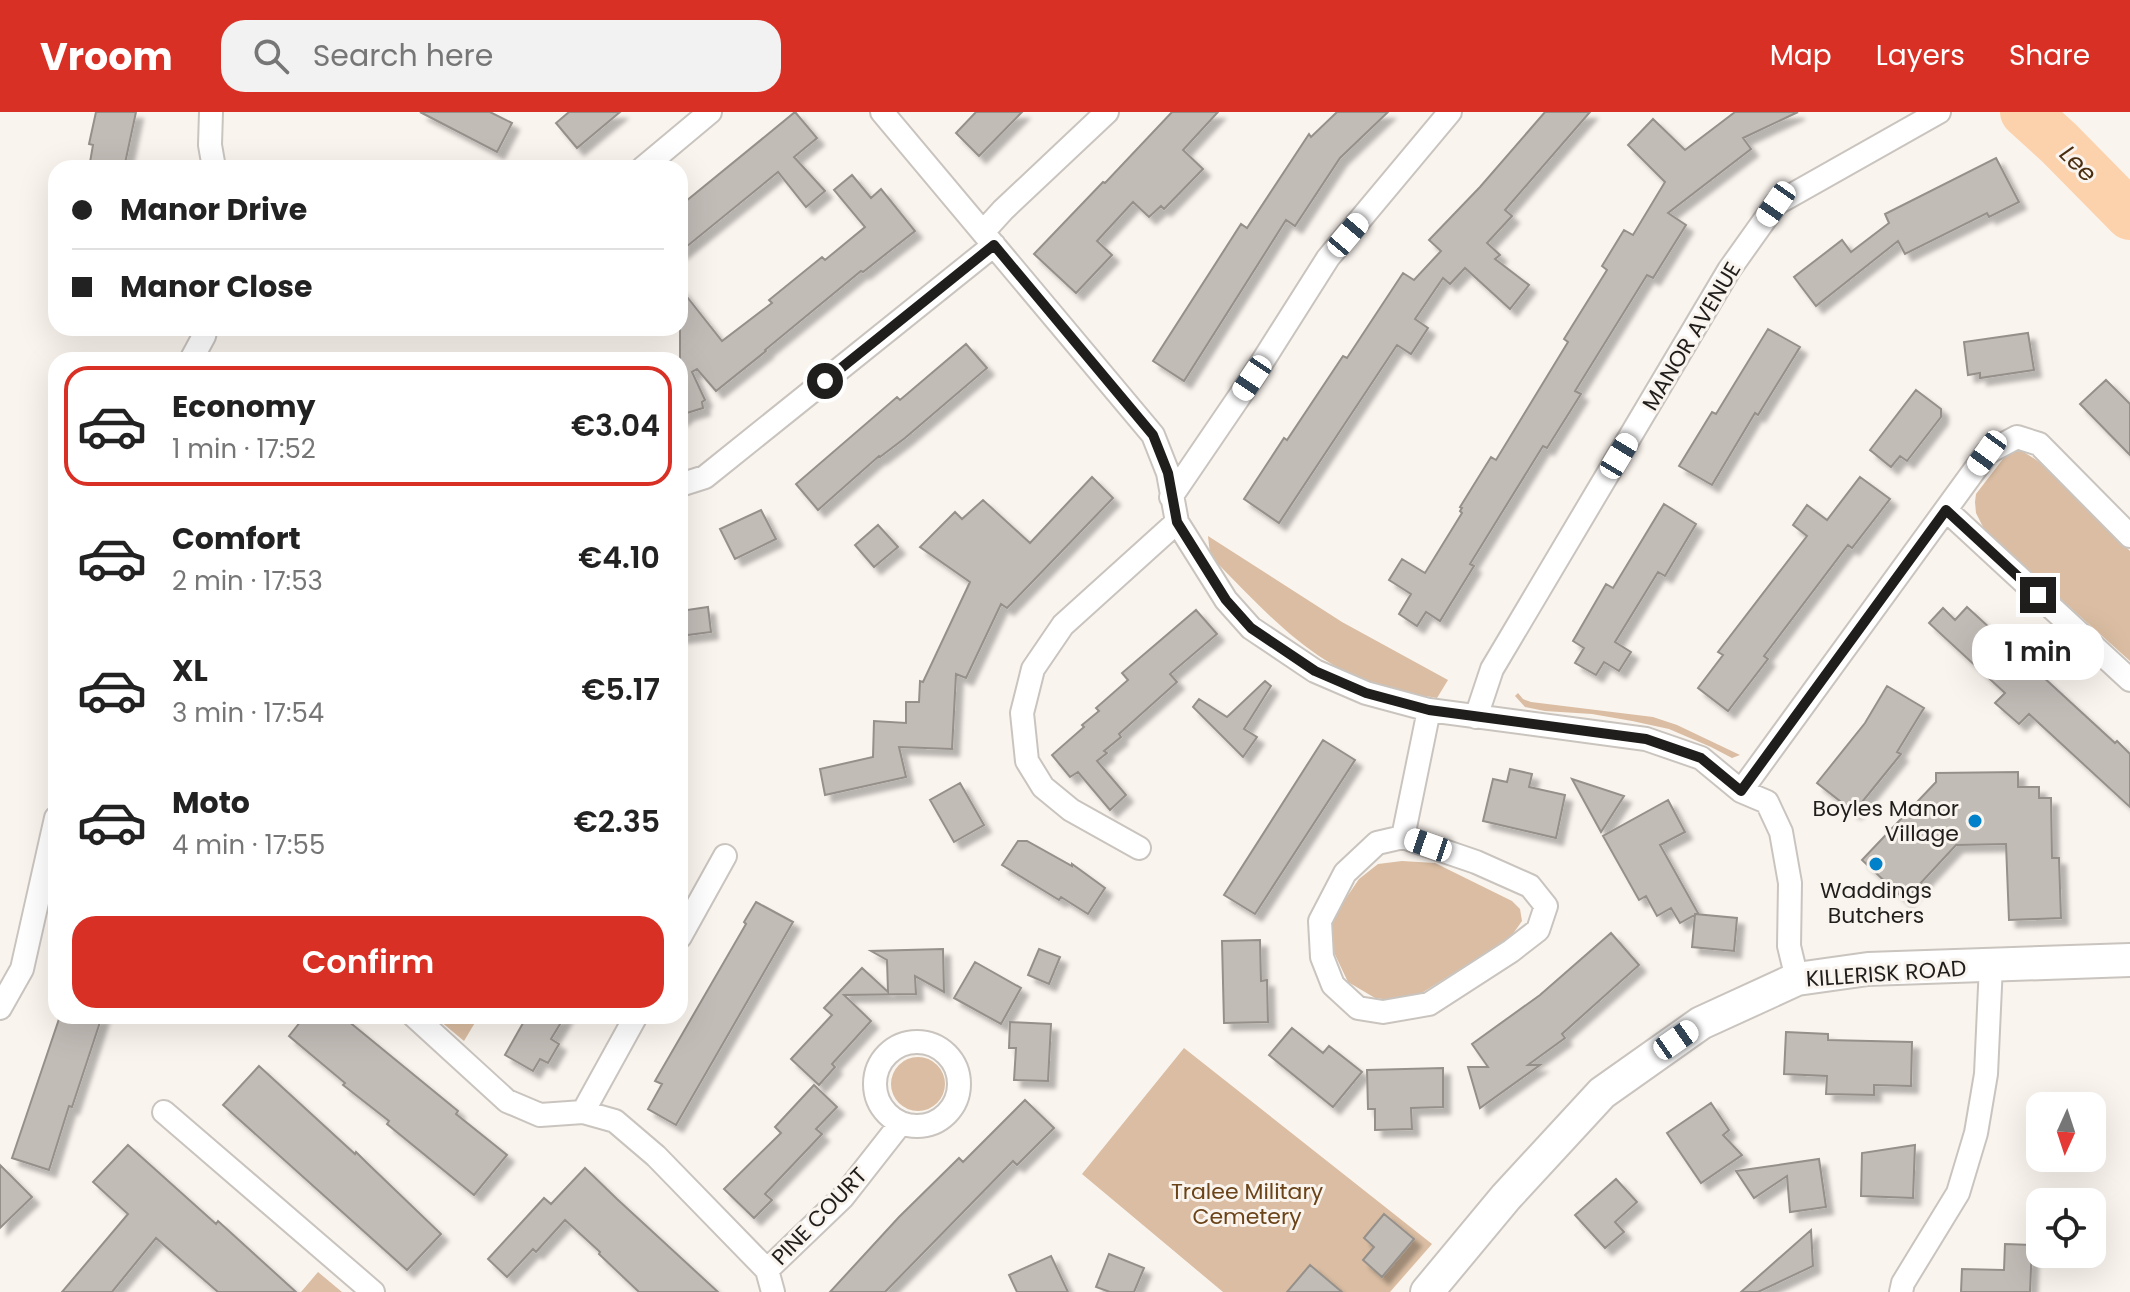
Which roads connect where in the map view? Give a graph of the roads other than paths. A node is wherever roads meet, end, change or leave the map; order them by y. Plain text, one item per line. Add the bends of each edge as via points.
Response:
1 (211, 112) edge
2 (710, 112) edge
3 (882, 112) edge
4 (1107, 112) edge
5 (1450, 112) edge
6 (1939, 112) edge
7 (213, 160) edge
8 (653, 160) edge
9 (989, 238) junction
10 (688, 482) edge
11 (1171, 497) junction
12 (1946, 510) junction
13 (1177, 522) junction
14 (2130, 536) edge
15 (2130, 680) edge
16 (1429, 710) junction
17 (1476, 717) junction
18 (1741, 791) junction
19 (1403, 837) junction
20 (1139, 848) dead end
21 (725, 856) dead end
22 (48, 878) edge
23 (688, 923) edge
24 (2130, 960) edge
25 (1991, 965) junction
26 (1797, 979) junction
27 (0, 1008) edge
28 (423, 1024) edge
29 (632, 1024) edge
30 (164, 1112) dead end
31 (583, 1112) junction
32 (901, 1123) dead end
33 (770, 1281) edge
34 (373, 1292) edge
35 (1427, 1292) edge
36 (1901, 1292) edge

1 - 7 street
2 - 8 street
3 - 9 street
4 - 9 street via 1003,210
5 - 11 street via 1328,258
6 - 17 street, MANOR AVENUE via 1776,204 1729,270 1492,669
9 - 10 street via 705,477
9 - 11 street via 1153,435
11 - 13 street
12 - 14 street via 1987,453 2017,437 2039,444
12 - 15 street
12 - 18 street
13 - 16 street via 1226,600 1251,628 1315,671 1366,693
13 - 20 street via 1063,625 1033,669 1022,713 1027,761 1043,787 1071,810
16 - 17 street
16 - 19 street
17 - 18 street via 1646,739 1701,758
18 - 26 street via 1767,802 1781,832 1790,883 1789,946
19 - 19 street via 1377,843 1345,873 1320,921 1322,957 1333,985 1358,1008 1383,1012 1429,1004 1538,930 1546,906 1530,886
21 - 23 street
22 - 27 street via 22,969
24 - 25 main road, KILLERISK ROAD
25 - 26 main road, KILLERISK ROAD via 1868,969
25 - 36 street via 1986,1074 1976,1133 1958,1193
26 - 35 main road, KILLERISK ROAD via 1701,1023 1602,1093
28 - 31 street via 507,1101 540,1115
29 - 31 street
30 - 34 street
31 - 33 street via 615,1121 646,1147
32 - 33 street, PINE COURT

